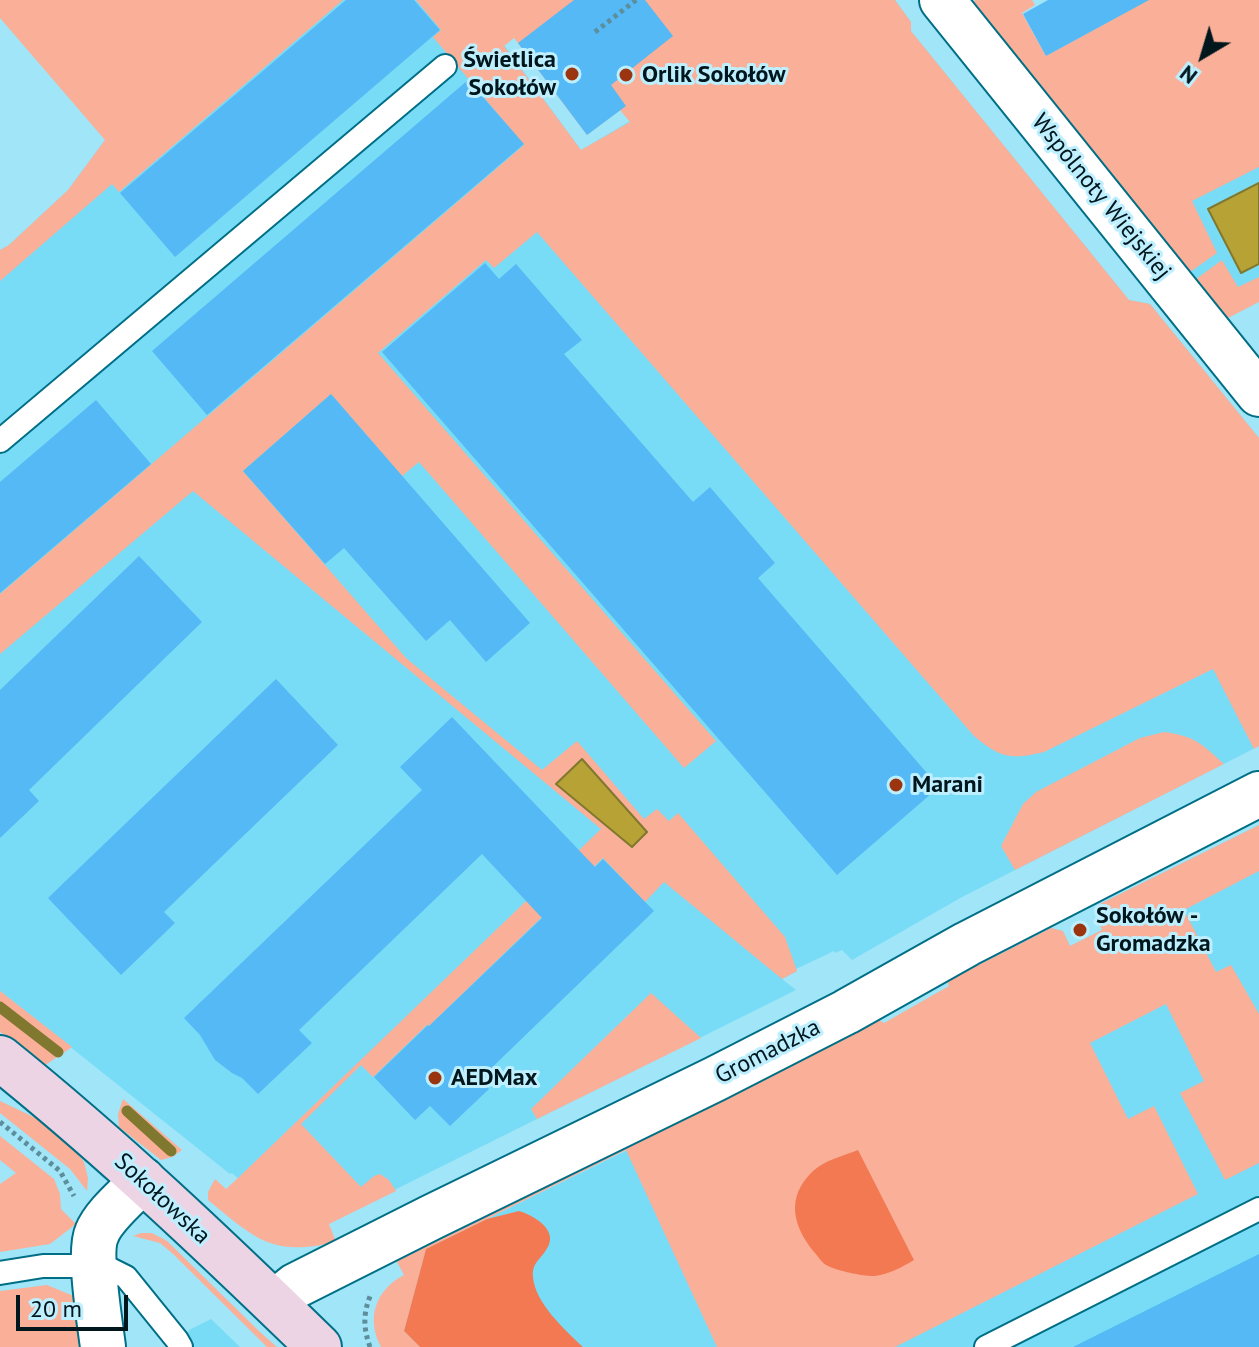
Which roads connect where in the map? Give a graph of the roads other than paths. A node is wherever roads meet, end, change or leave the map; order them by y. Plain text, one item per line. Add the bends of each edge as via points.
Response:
1 (942, 0) edge
2 (445, 66) dead end
3 (1259, 394) edge
4 (0, 441) edge
5 (1259, 794) edge
6 (0, 1058) edge
7 (143, 1180) junction
8 (1259, 1209) edge
9 (95, 1266) junction
10 (0, 1273) edge
11 (274, 1303) junction
12 (103, 1347) edge
13 (181, 1347) edge
14 (319, 1347) edge
15 (986, 1347) edge

1 - 3 street, Wspólnoty Wiejskiej
2 - 4 lane
5 - 11 street, Gromadzka via 715,1079 295,1286
6 - 7 street, Sokołowska
7 - 9 street via 98,1230
7 - 11 street, Sokołowska
8 - 15 lane
9 - 10 lane
9 - 12 street
9 - 13 lane via 126,1277
11 - 14 street, Sokołowska

